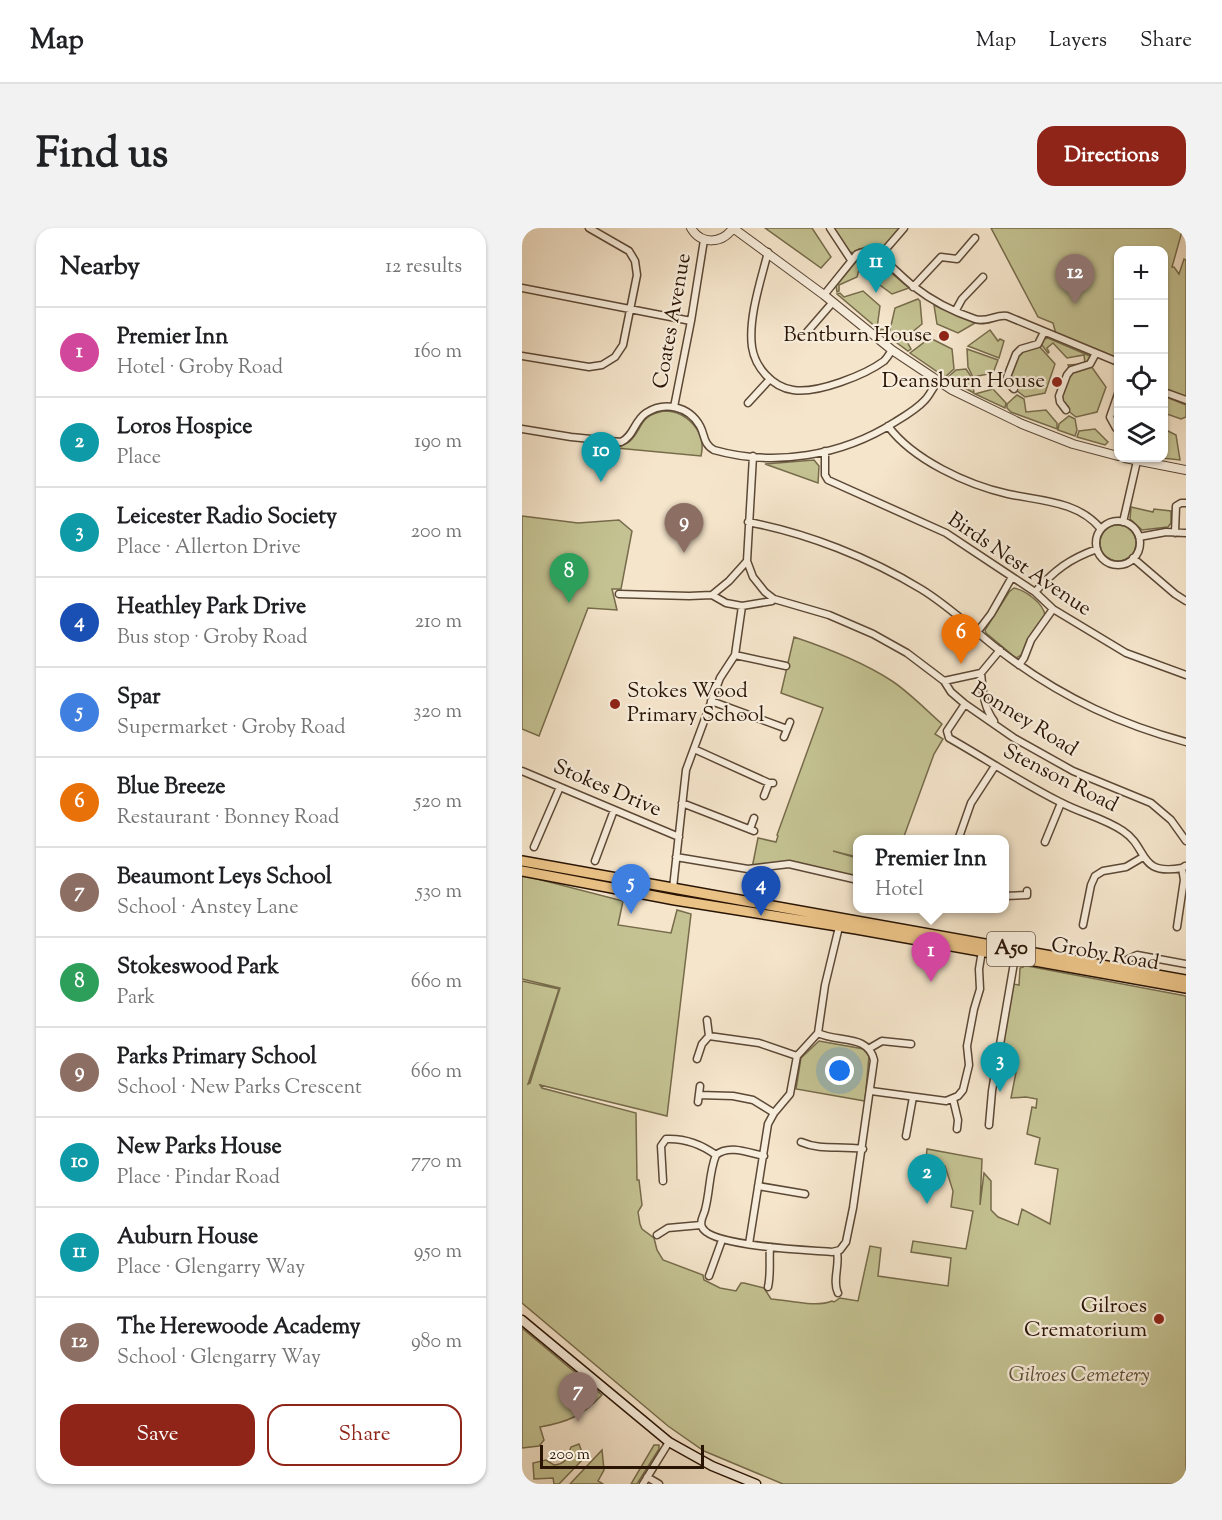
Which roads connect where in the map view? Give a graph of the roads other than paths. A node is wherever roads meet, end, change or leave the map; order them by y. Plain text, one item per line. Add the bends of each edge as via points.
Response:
1 (589, 228) edge
2 (691, 228) edge
3 (733, 228) edge
4 (830, 228) edge
5 (904, 228) edge
6 (975, 238) dead end
7 (704, 240) junction
8 (768, 252) junction
9 (879, 257) junction
10 (851, 260) junction
11 (983, 277) dead end
12 (914, 286) junction
13 (522, 288) edge
14 (824, 295) junction
15 (833, 302) junction
16 (630, 310) junction
17 (956, 310) junction
18 (691, 321) junction
19 (807, 332) dead end
20 (1044, 333) junction
21 (892, 350) junction
22 (1096, 353) junction
23 (522, 356) edge
24 (1114, 360) edge
25 (770, 380) junction
26 (938, 381) junction
27 (1014, 389) dead end
28 (1168, 393) edge
29 (1186, 400) edge
30 (748, 403) dead end
31 (674, 407) junction
32 (1114, 407) edge
33 (1066, 410) dead end
34 (888, 426) junction
35 (1114, 426) edge
36 (522, 429) edge
37 (825, 452) junction
38 (1114, 455) edge
39 (753, 456) junction
40 (1137, 462) edge
41 (1142, 462) edge
42 (1186, 470) edge
43 (1186, 503) edge
44 (748, 522) junction
45 (1123, 522) junction
46 (1101, 529) junction
47 (1174, 533) junction
48 (1186, 533) edge
49 (1139, 537) junction
50 (1097, 549) junction
51 (1133, 558) junction
52 (747, 561) junction
53 (1012, 577) junction
54 (1035, 592) junction
55 (619, 594) dead end
56 (712, 595) junction
57 (774, 599) junction
58 (1186, 601) edge
59 (742, 606) junction
60 (1053, 609) junction
61 (978, 632) junction
62 (1000, 650) junction
63 (735, 656) junction
64 (1019, 664) junction
65 (786, 666) dead end
66 (981, 673) junction
67 (1186, 675) edge
68 (944, 681) junction
69 (711, 701) junction
70 (965, 704) junction
71 (790, 722) dead end
72 (998, 726) junction
73 (787, 729) junction
74 (784, 737) dead end
75 (1186, 742) edge
76 (694, 749) junction
77 (995, 766) junction
78 (522, 771) edge
79 (560, 787) junction
80 (764, 796) dead end
81 (682, 803) junction
82 (1061, 803) junction
83 (614, 810) junction
84 (754, 818) dead end
85 (960, 835) edge
86 (679, 837) junction
87 (1186, 841) edge
88 (1045, 842) dead end
89 (534, 847) dead end
90 (676, 857) junction
91 (1143, 857) junction
92 (522, 861) edge
93 (595, 861) dead end
94 (1184, 867) edge
95 (522, 871) edge
96 (853, 879) edge
97 (673, 888) junction
98 (1028, 891) dead end
99 (1009, 896) edge
100 (1183, 911) edge
101 (836, 916) junction
102 (1083, 925) dead end
103 (839, 927) junction
104 (1177, 927) dead end
105 (982, 951) junction
106 (1015, 957) junction
107 (1186, 964) edge
108 (1126, 969) junction
109 (1186, 980) edge
110 (1186, 988) edge
111 (707, 1020) dead end
112 (819, 1033) junction
113 (709, 1036) junction
114 (911, 1044) dead end
115 (870, 1048) junction
116 (797, 1056) junction
117 (697, 1059) dead end
118 (700, 1086) dead end
119 (871, 1091) junction
120 (699, 1095) junction
121 (913, 1097) junction
122 (953, 1099) junction
123 (698, 1102) dead end
124 (774, 1113) junction
125 (989, 1125) dead end
126 (957, 1129) dead end
127 (906, 1136) dead end
128 (801, 1142) dead end
129 (863, 1149) junction
130 (716, 1155) junction
131 (764, 1156) junction
132 (663, 1181) dead end
133 (758, 1186) junction
134 (806, 1194) dead end
135 (701, 1225) junction
136 (657, 1235) dead end
137 (722, 1240) junction
138 (749, 1244) junction
139 (770, 1247) junction
140 (837, 1252) junction
141 (709, 1276) dead end
142 (768, 1287) dead end
143 (838, 1293) dead end
144 (522, 1320) edge
145 (669, 1442) junction
146 (647, 1477) junction
147 (643, 1484) edge
148 (659, 1484) edge
149 (756, 1484) edge

1 - 16 street via 623,246 635,261 637,275
2 - 7 street
3 - 7 street via 724,238
3 - 8 street
4 - 10 street
5 - 9 street
6 - 12 street via 957,259 941,257
7 - 18 street, Coates Avenue
8 - 14 street
8 - 25 street via 751,345 759,367
9 - 10 street via 865,250
9 - 12 street
10 - 14 street
11 - 17 street
12 - 17 street
13 - 16 street
14 - 15 street
15 - 19 street
15 - 21 street
16 - 18 street
16 - 23 street via 623,345 615,357 602,365 590,367
17 - 20 street via 981,320 1007,316
18 - 31 street, Coates Avenue
20 - 22 street
20 - 27 street via 1038,344 1016,354 1007,377
21 - 25 street via 884,360 861,373 814,390 794,391
21 - 26 street
22 - 24 street
22 - 33 street via 1090,364 1067,375 1059,396
25 - 30 street
26 - 34 street via 924,400
26 - 38 street via 1022,424
28 - 29 street
31 - 36 street via 654,408 637,421 621,442
31 - 39 street via 695,419 710,448
32 - 35 street via 1110,421
34 - 37 street
34 - 46 street via 910,449 958,477 1073,508
37 - 39 street
37 - 53 street, Birds Nest Avenue via 828,480 946,533
39 - 44 street
40 - 45 street
41 - 42 street
43 - 47 street via 1176,506
44 - 52 street
44 - 61 street via 803,535 890,573 921,589
45 - 46 street via 1113,522
45 - 49 street via 1133,527
46 - 50 street
47 - 48 street
47 - 49 street
49 - 51 street via 1139,548
50 - 51 street via 1110,563 1125,563
50 - 54 street via 1069,560
51 - 58 street
52 - 56 street
52 - 57 street via 753,577
53 - 54 street, Birds Nest Avenue
53 - 61 street
54 - 60 street, Birds Nest Avenue
55 - 56 street
56 - 59 street
57 - 59 street, Bonney Road
57 - 68 street, Bonney Road via 829,615 873,634
59 - 63 street
60 - 64 street
60 - 67 street, Birds Nest Avenue via 1126,653
61 - 62 street
62 - 64 street
62 - 66 street
63 - 65 street
63 - 69 street
64 - 75 street via 1085,706 1148,732
66 - 68 street
66 - 72 street via 984,701
68 - 70 street, Bonney Road
69 - 73 street
69 - 76 street
70 - 72 street, Bonney Road
70 - 77 street, Stenson Road via 946,734
71 - 73 street
72 - 87 street, Bonney Road via 1073,771 1151,803 1171,820
73 - 74 street
76 - 80 street via 771,783
76 - 81 street via 686,770
77 - 82 street, Stenson Road
77 - 85 street via 971,803
78 - 79 street, Stokes Drive
79 - 83 street, Stokes Drive
79 - 89 street
81 - 84 street via 752,830
81 - 86 street
82 - 88 street
82 - 91 street, Stenson Road via 1120,829
83 - 86 street, Stokes Drive
83 - 93 street
86 - 90 street
90 - 96 street via 748,868 789,864
90 - 97 street
91 - 94 street, Stenson Road via 1162,871
91 - 102 street via 1126,867 1095,876
92 - 97 main road, Groby Road / A50
94 - 100 street
95 - 103 main road, Groby Road / A50
97 - 101 main road, Groby Road / A50
98 - 99 street via 1027,895
100 - 104 street
101 - 103 street
101 - 108 main road, Groby Road / A50
103 - 105 main road, Groby Road / A50
103 - 112 street via 825,985
105 - 106 main road, Groby Road / A50
105 - 122 street via 980,989 967,1046 969,1065 963,1090
106 - 110 main road, Groby Road / A50
106 - 125 street
107 - 108 street, Groby Road via 1137,955 1128,959
108 - 109 main road, Groby Road / A50
111 - 113 street
112 - 115 street via 858,1041
112 - 116 street
113 - 116 street via 759,1043
113 - 117 street
114 - 115 street via 882,1041
115 - 119 street via 874,1060
116 - 124 street via 792,1087
118 - 120 street
119 - 121 street
119 - 129 street
120 - 123 street
120 - 124 street via 753,1100
121 - 122 street
121 - 127 street
122 - 126 street
124 - 131 street via 768,1124
128 - 129 street via 816,1148
129 - 140 street via 847,1238
130 - 131 street via 730,1149
130 - 132 street via 692,1142 666,1139 662,1141 661,1152
130 - 135 street
131 - 133 street
133 - 134 street
133 - 138 street
135 - 136 street via 668,1228
135 - 137 street via 708,1234
137 - 138 street
137 - 141 street
138 - 139 street
139 - 140 street
139 - 142 street
140 - 143 street
144 - 145 main road
145 - 146 street
145 - 149 main road
146 - 147 street
146 - 148 street

